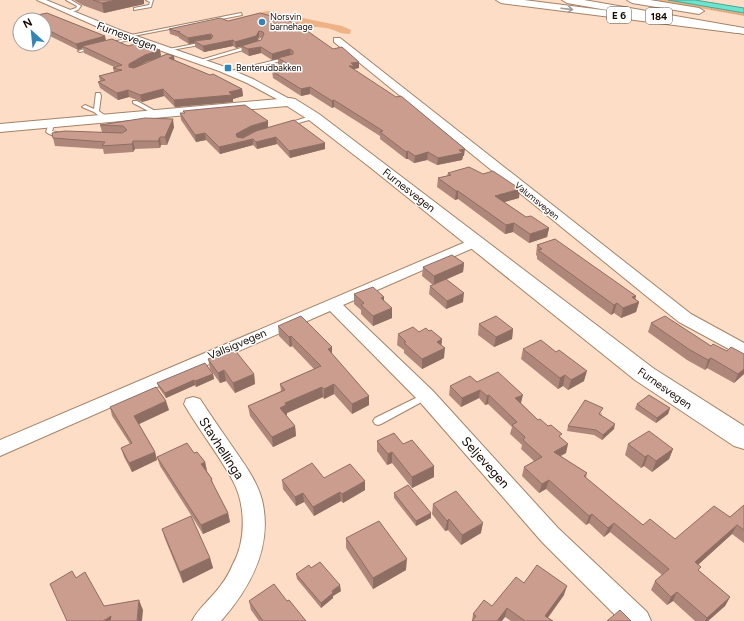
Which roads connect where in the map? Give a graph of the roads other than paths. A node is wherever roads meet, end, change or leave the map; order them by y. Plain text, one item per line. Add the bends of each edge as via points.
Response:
1 (40, 0) edge
2 (68, 0) edge
3 (148, 0) edge
4 (501, 0) edge
5 (567, 0) edge
6 (615, 0) edge
7 (632, 0) edge
8 (135, 9) dead end
9 (68, 12) junction
10 (707, 13) dead end
11 (241, 14) dead end
12 (742, 28) edge
13 (131, 37) junction
14 (261, 39) edge
15 (337, 40) dead end
16 (211, 42) edge
17 (80, 51) edge
18 (167, 54) junction
19 (291, 58) edge
20 (199, 62) junction
21 (229, 72) junction
22 (98, 94) dead end
23 (135, 102) edge
24 (290, 102) junction
25 (85, 107) dead end
26 (156, 113) junction
27 (100, 115) junction
28 (314, 117) junction
29 (52, 123) junction
30 (284, 125) edge
31 (0, 128) edge
32 (72, 135) edge
33 (475, 242) junction
34 (332, 304) junction
35 (744, 350) edge
36 (426, 396) junction
37 (193, 404) dead end
38 (378, 421) dead end
39 (744, 439) edge
40 (0, 448) edge
41 (205, 621) edge
42 (638, 621) edge

1 - 9 street, Furnesvegen
2 - 9 lane via 79,6
3 - 8 lane via 152,1 150,6
4 -> 12 main road, E 6
5 - 12 main road, 184
6 - 12 main road, E 6
7 - 10 main road, E 6
9 - 13 street, Furnesvegen
11 - 13 lane
13 - 17 lane
13 - 18 street, Furnesvegen
14 - 20 lane via 260,44
15 - 35 street, Valumsvegen via 656,296 685,318
16 - 18 lane
18 - 20 street, Furnesvegen via 179,54
19 - 21 lane
20 - 21 street, Furnesvegen
21 - 24 street, Furnesvegen
22 - 27 lane
23 - 26 lane
24 - 26 main road
24 - 28 main road, Furnesvegen
25 - 27 lane
26 - 27 main road
27 - 29 main road
28 - 30 lane
28 - 33 main road, Furnesvegen
29 - 31 main road
29 - 32 lane via 49,132
33 - 34 street, Vallsigvegen
33 - 39 main road, Furnesvegen via 644,374
34 - 36 street, Seljevegen
34 - 40 street, Vallsigvegen
36 - 38 lane
36 - 42 street, Seljevegen via 550,535
37 - 41 street, Stavhellinga via 243,479 250,499 254,526 245,566 230,593

